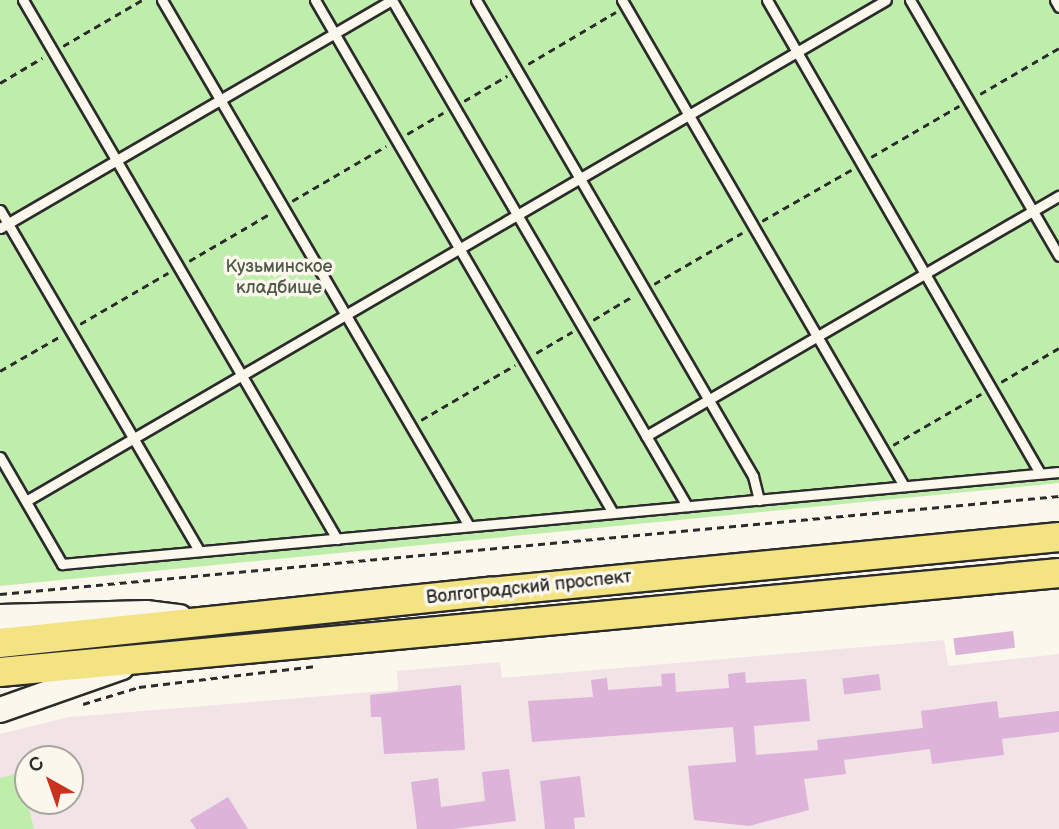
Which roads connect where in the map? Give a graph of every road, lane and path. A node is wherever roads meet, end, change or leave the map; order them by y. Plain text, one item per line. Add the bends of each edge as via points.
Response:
1 (23, 0) edge
2 (142, 0) edge
3 (162, 0) edge
4 (315, 0) edge
5 (392, 0) edge
6 (476, 0) edge
7 (767, 0) edge
8 (886, 0) edge
9 (910, 0) edge
10 (1055, 0) edge
11 (624, 3) edge
12 (1059, 7) edge
13 (334, 33) junction
14 (1059, 48) edge
15 (53, 51) junction
16 (797, 51) junction
17 (516, 70) junction
18 (0, 83) edge
19 (220, 100) junction
20 (969, 101) junction
21 (454, 106) junction
22 (689, 115) junction
23 (397, 140) junction
24 (117, 160) junction
25 (862, 163) junction
26 (579, 178) junction
27 (1059, 196) edge
28 (282, 207) junction
29 (0, 210) edge
30 (1033, 211) junction
31 (517, 215) junction
32 (4, 226) edge
33 (754, 226) junction
34 (460, 248) junction
35 (1059, 256) edge
36 (179, 267) junction
37 (926, 273) junction
38 (644, 290) junction
39 (345, 315) junction
40 (582, 326) junction
41 (70, 330) junction
42 (818, 336) junction
43 (1059, 348) edge
44 (524, 360) junction
45 (0, 371) edge
46 (242, 375) junction
47 (992, 387) junction
48 (709, 400) junction
49 (410, 426) junction
50 (646, 436) junction
51 (133, 439) junction
52 (884, 450) junction
53 (0, 457) edge
54 (1059, 472) edge
55 (1040, 473) junction
56 (904, 486) junction
57 (1059, 496) edge
58 (759, 500) junction
59 (26, 501) junction
60 (687, 506) junction
61 (613, 513) junction
62 (469, 526) junction
63 (1059, 537) edge
64 (337, 539) junction
65 (199, 551) junction
66 (1059, 573) edge
67 (0, 594) edge
68 (0, 617) edge
69 (215, 622) junction
70 (0, 643) edge
71 (140, 661) junction
72 (325, 665) dead end
73 (0, 672) edge
74 (76, 706) dead end
75 (0, 710) edge

1 - 15 lane
2 - 15 path
3 - 19 lane
4 - 13 lane
5 - 13 lane
5 - 21 lane
6 - 17 lane
7 - 16 lane
8 - 16 lane
9 - 20 lane
10 - 12 lane
11 - 17 path
11 - 22 lane
13 - 19 lane
13 - 23 lane
14 - 20 path
15 - 18 path
15 - 24 lane
16 - 22 lane
16 - 25 lane
17 - 21 path
17 - 26 lane
19 - 24 lane
19 - 28 lane
20 - 25 path
20 - 30 lane
21 - 23 path
21 - 31 lane
22 - 26 lane
22 - 33 lane
23 - 28 path
23 - 34 lane
24 - 32 lane
24 - 36 lane
25 - 33 path
25 - 37 lane
26 - 31 lane
26 - 38 lane
27 - 30 lane
28 - 36 path
28 - 39 lane
29 - 32 lane
30 - 35 lane
30 - 37 lane
31 - 34 lane
31 - 40 lane
32 - 41 lane
33 - 38 path
33 - 42 lane
34 - 39 lane
34 - 44 lane
36 - 41 path
36 - 46 lane
37 - 42 lane
37 - 47 lane
38 - 40 path
38 - 48 lane
39 - 46 lane
39 - 49 lane
40 - 44 path
40 - 50 lane
41 - 45 path
41 - 51 lane
42 - 48 lane
42 - 52 lane
43 - 47 path
44 - 49 path
44 - 61 lane
46 - 51 lane
46 - 64 lane
47 - 52 path
47 - 55 lane
48 - 50 lane
48 - 58 lane via 752,476
49 - 62 lane
50 - 60 lane
51 - 59 lane
51 - 65 lane
52 - 56 lane
53 - 59 lane
54 - 55 lane
55 - 56 lane
56 - 58 lane
57 - 67 path
58 - 60 lane
59 - 65 lane via 62,564
60 - 61 lane
61 - 62 lane
62 - 64 lane
63 - 69 main road, Волгоградский проспект
64 - 65 lane
66 - 71 main road, Волгоградский проспект
68 - 69 main road via 146,613
69 - 70 main road, Волгоградский проспект
71 - 73 main road, Волгоградский проспект
71 - 75 main road
72 - 74 path via 139,687

